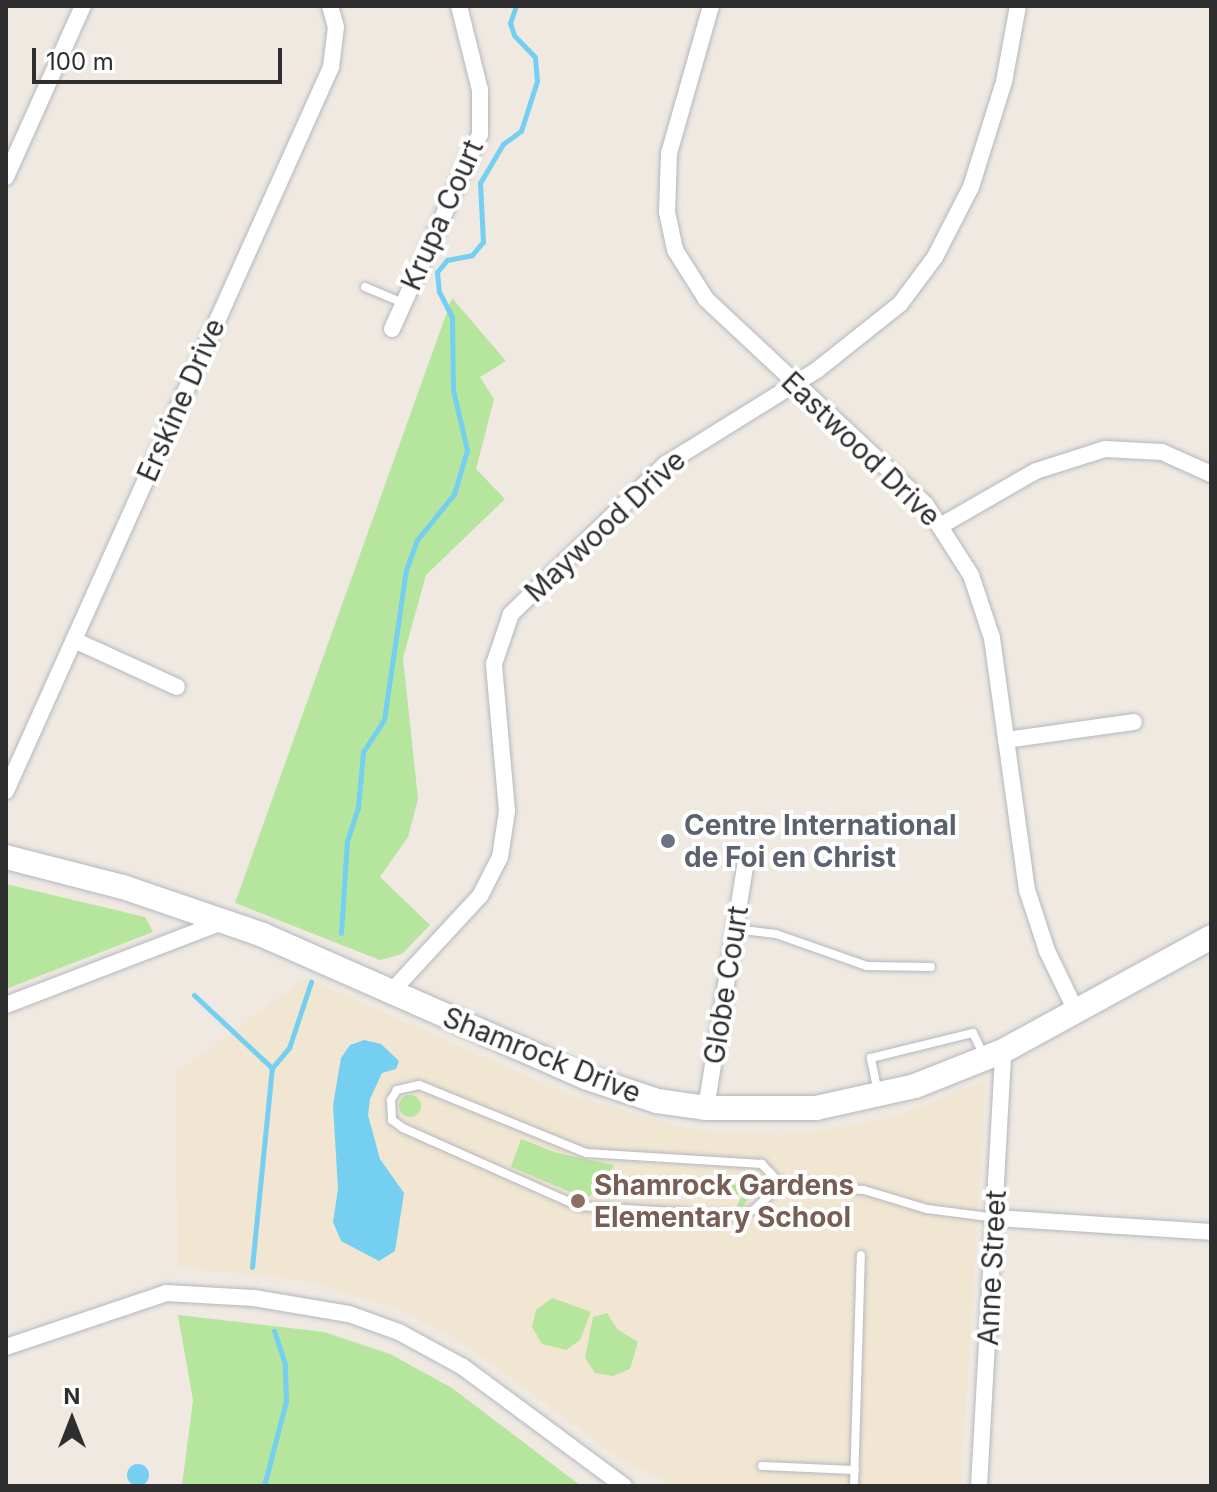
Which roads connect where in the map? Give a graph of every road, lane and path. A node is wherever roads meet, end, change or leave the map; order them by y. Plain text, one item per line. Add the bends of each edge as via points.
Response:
1 (83, 6) edge
2 (330, 6) edge
3 (459, 6) edge
4 (711, 6) edge
5 (1018, 6) edge
6 (6, 177) edge
7 (365, 287) dead end
8 (403, 303) junction
9 (392, 329) dead end
10 (793, 382) junction
11 (1211, 474) edge
12 (942, 525) junction
13 (74, 640) junction
14 (177, 687) dead end
15 (1134, 722) dead end
16 (1006, 740) junction
17 (6, 791) edge
18 (6, 857) edge
19 (746, 862) dead end
20 (225, 921) junction
21 (735, 929) junction
22 (1211, 937) edge
23 (931, 967) dead end
24 (391, 992) junction
25 (6, 1005) edge
26 (1076, 1011) junction
27 (994, 1054) junction
28 (879, 1097) junction
29 (706, 1108) junction
30 (781, 1184) junction
31 (996, 1218) junction
32 (1211, 1232) edge
33 (861, 1255) dead end
34 (6, 1347) edge
35 (762, 1466) dead end
36 (855, 1470) junction
37 (624, 1486) edge
38 (854, 1486) edge
39 (979, 1486) edge

1 - 6 street
2 - 13 street, Erskine Drive via 336,27 331,67
3 - 8 street, Krupa Court via 480,90 480,134
4 - 10 street, Eastwood Drive via 669,153 668,225 675,250 706,299
5 - 10 street, Maywood Drive via 987,144 935,257 887,316
7 - 8 lane
8 - 9 street, Krupa Court
10 - 12 street, Eastwood Drive via 909,487
10 - 24 street, Maywood Drive via 666,464 511,614 497,648 494,677 507,811 500,857 480,896
11 - 12 street via 1162,452 1105,449 1001,487
12 - 16 street, Eastwood Drive via 971,575 987,617
13 - 14 street
13 - 17 street, Erskine Drive
15 - 16 street
16 - 26 street, Eastwood Drive via 1027,890 1047,951
18 - 20 street, Shamrock Drive via 84,875
19 - 21 street, Globe Court
20 - 24 street, Shamrock Drive
20 - 25 street
21 - 23 lane via 776,934 867,966
21 - 29 street, Globe Court
22 - 26 street, Shamrock Drive
24 - 29 street, Shamrock Drive via 611,1087
26 - 27 street, Shamrock Drive
27 - 28 street, Shamrock Drive
27 - 28 lane via 973,1033 871,1058
27 - 31 street, Anne Street
28 - 29 street, Shamrock Drive via 770,1112
30 - 30 lane via 762,1164 586,1153 419,1085 397,1090 391,1100 392,1120 403,1128 578,1206 737,1216 755,1209
30 - 31 lane via 864,1190 927,1209
31 - 32 street
31 - 39 street, Anne Street
33 - 36 lane
34 - 37 street via 166,1293 254,1298 349,1314 399,1332 463,1367
35 - 36 lane
36 - 38 lane

